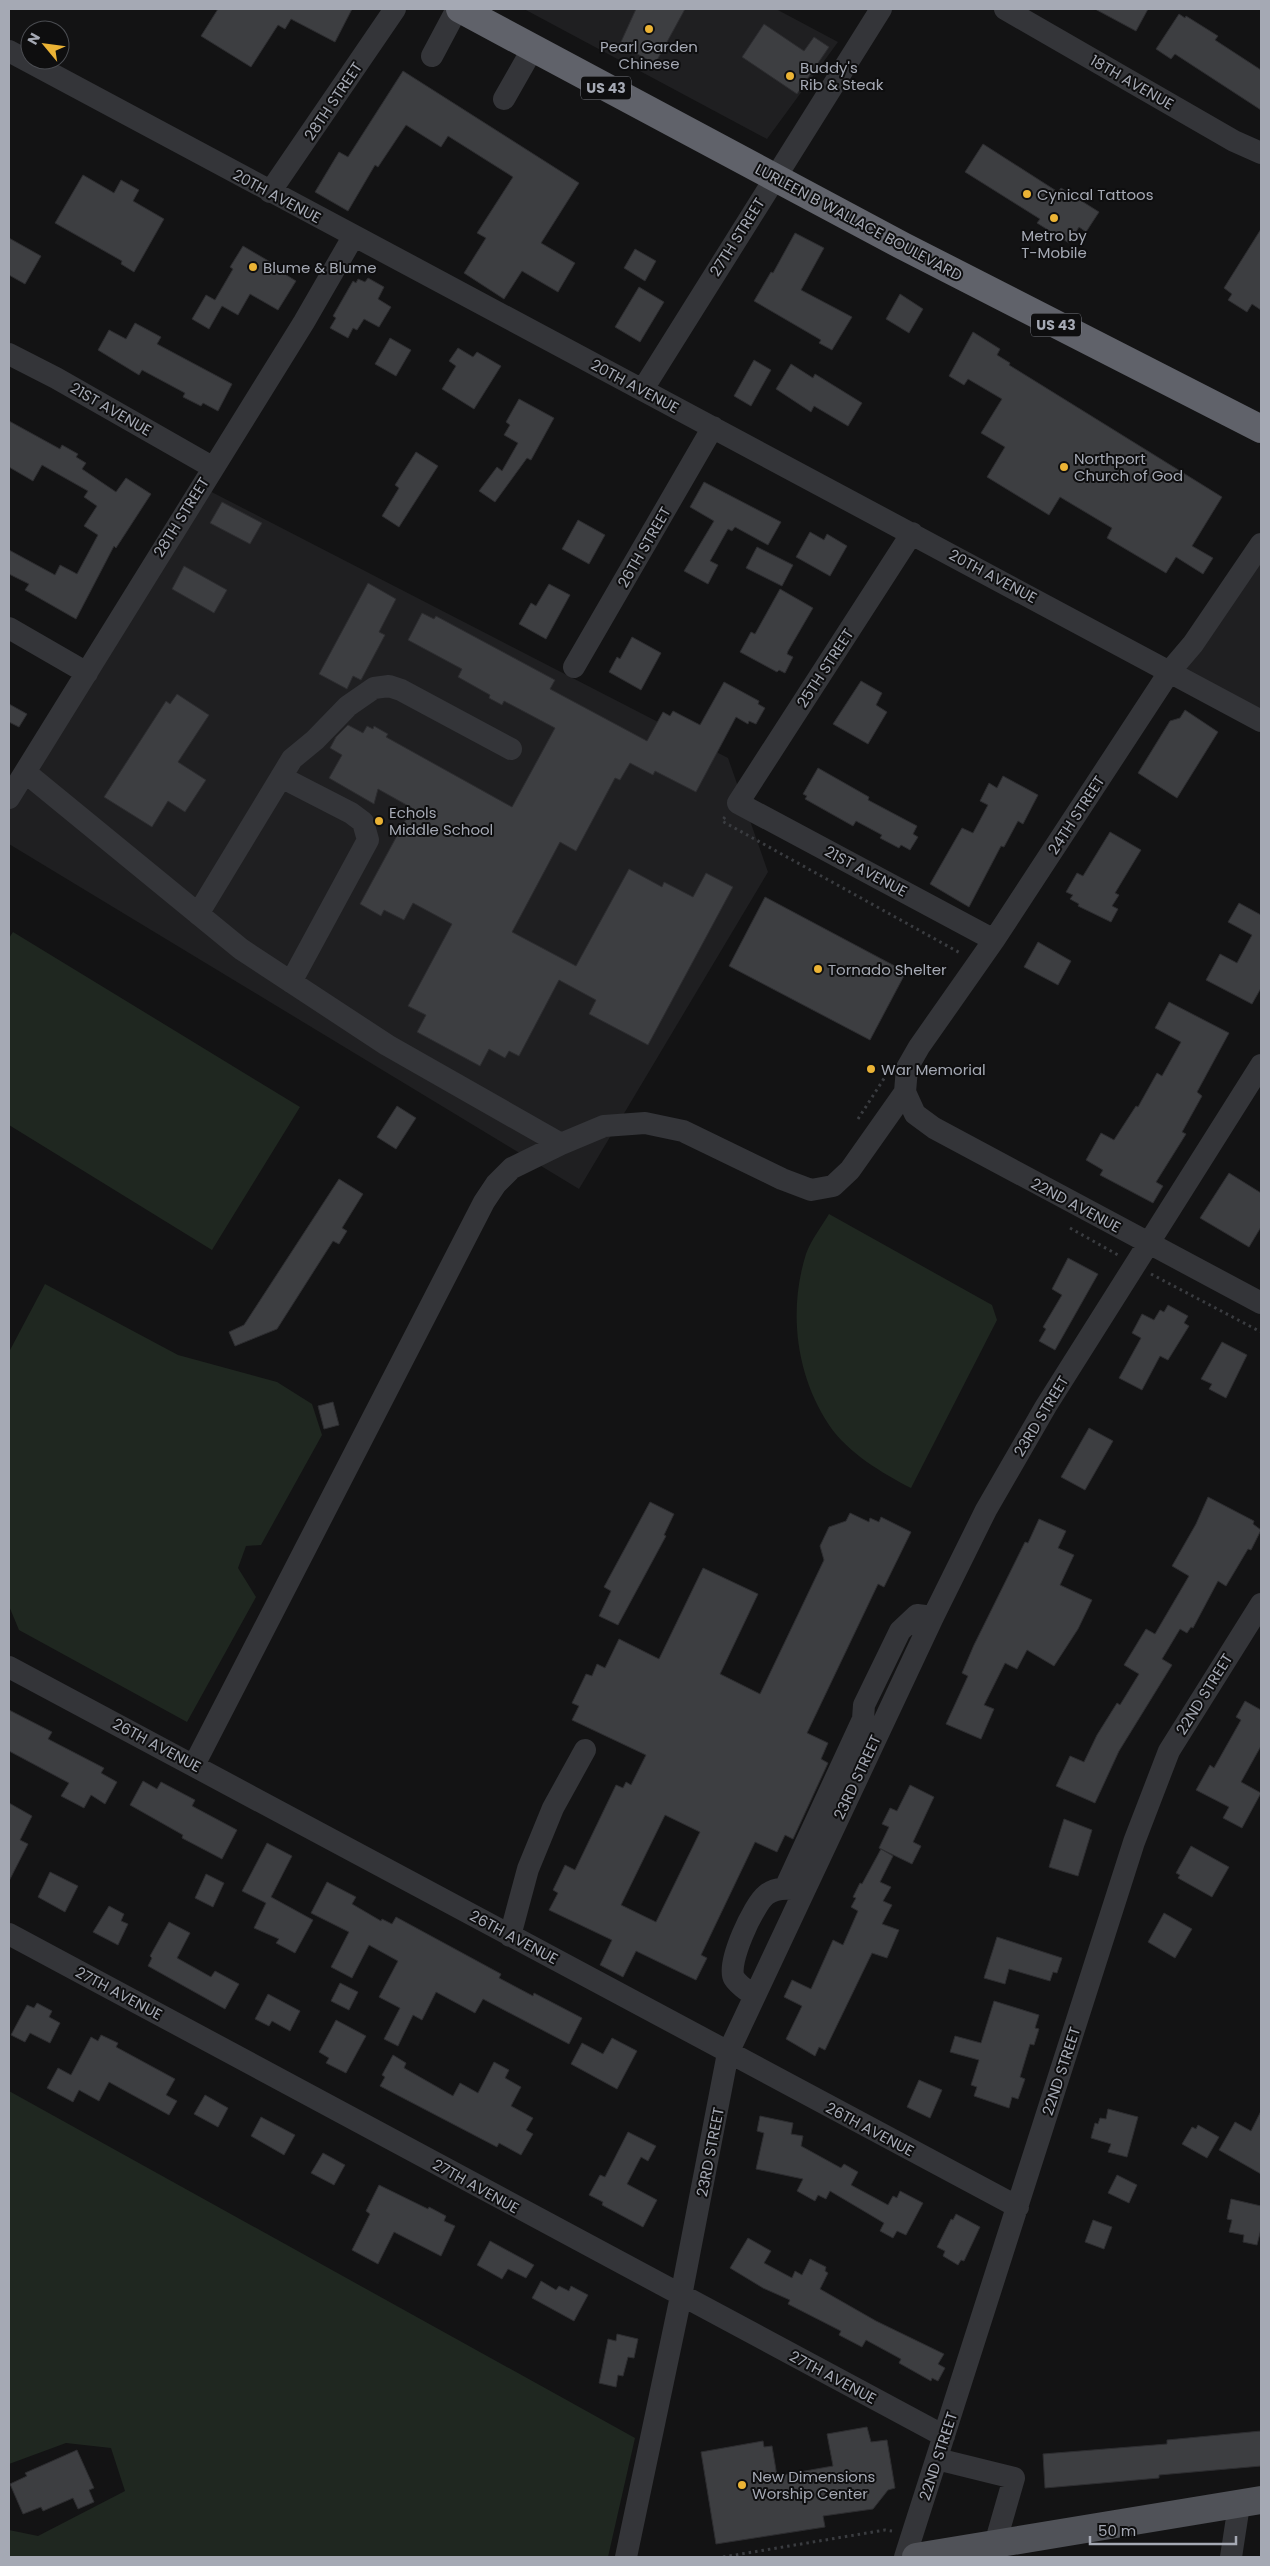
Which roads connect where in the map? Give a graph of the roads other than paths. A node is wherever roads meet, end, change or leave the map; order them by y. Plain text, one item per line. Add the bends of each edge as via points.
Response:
1 (396, 9) edge
2 (458, 9) edge
3 (881, 9) edge
4 (1005, 9) edge
5 (533, 48) junction
6 (9, 51) edge
7 (432, 56) dead end
8 (504, 99) dead end
9 (1261, 153) edge
10 (774, 177) junction
11 (270, 192) junction
12 (353, 237) junction
13 (9, 354) edge
14 (643, 389) junction
15 (714, 427) junction
16 (1261, 430) edge
17 (212, 467) junction
18 (912, 533) junction
19 (1261, 544) edge
20 (9, 628) edge
21 (574, 667) dead end
22 (1170, 671) junction
23 (87, 673) junction
24 (1261, 721) edge
25 (511, 749) dead end
26 (25, 772) junction
27 (282, 776) junction
28 (9, 798) edge
29 (732, 808) joint
30 (198, 914) junction
31 (994, 940) junction
32 (291, 982) junction
33 (1261, 1065) edge
34 (905, 1092) junction
35 (561, 1144) junction
36 (1148, 1243) junction
37 (1261, 1303) edge
38 (1261, 1604) edge
39 (9, 1667) edge
40 (585, 1750) dead end
41 (194, 1766) junction
42 (794, 1889) junction
43 (9, 1934) edge
44 (510, 1936) junction
45 (754, 1996) junction
46 (728, 2053) junction
47 (1018, 2207) junction
48 (682, 2296) junction
49 (944, 2436) junction
50 (937, 2459) junction
51 (1250, 2502) edge
52 (995, 2544) junction
53 (914, 2546) edge
54 (626, 2557) edge
55 (905, 2557) edge
56 (1231, 2557) edge

1 - 11 street, 28TH STREET
2 - 5 highway, LURLEEN B WALLACE BOULEVARD / US 43
2 - 7 street
3 - 10 street, 27TH STREET
4 - 9 street, 18TH AVENUE via 1234,141
5 - 8 street
5 - 10 highway, LURLEEN B WALLACE BOULEVARD / US 43
6 - 11 street, 20TH AVENUE
10 - 14 street, 27TH STREET
10 - 16 highway, LURLEEN B WALLACE BOULEVARD / US 43
11 - 12 street, 20TH AVENUE
12 - 14 street, 20TH AVENUE
12 - 17 street, 28TH STREET via 304,322
13 - 17 street, 21ST AVENUE
14 - 15 street, 20TH AVENUE
15 - 18 street, 20TH AVENUE
15 - 21 street, 26TH STREET
17 - 23 street, 28TH STREET
18 - 22 street, 20TH AVENUE
18 - 29 street, 25TH STREET
19 - 22 street, 24TH STREET via 1193,644
20 - 23 street
22 - 24 street, 20TH AVENUE
22 - 31 street, 24TH STREET
23 - 26 street, 28TH STREET
25 - 27 street via 388,686 374,688 348,706 292,759
26 - 28 street, 28TH STREET
26 - 30 street
27 - 30 street
27 - 32 street via 351,813 363,822 368,840
29 - 31 street, 21ST AVENUE
30 - 32 street via 241,949
31 - 34 street, 24TH STREET via 915,1054 907,1068
32 - 35 street via 387,1045
33 - 36 street, 23RD STREET
34 - 35 street via 850,1170 833,1186 811,1190 683,1131 645,1123 604,1126
34 - 36 street, 22ND AVENUE via 915,1114 934,1128
35 - 41 street via 512,1168 484,1202
36 - 37 street, 22ND AVENUE
36 - 42 street, 23RD STREET via 1046,1406 986,1510 933,1617 870,1727
38 - 47 street, 22ND STREET via 1169,1752 1134,1842
39 - 41 street, 26TH AVENUE
40 - 44 street via 553,1808 532,1860
41 - 44 street, 26TH AVENUE
42 - 45 street, 23RD STREET
42 - 45 street via 767,1894 733,1957 734,1978
43 - 48 street, 27TH AVENUE
44 - 46 street, 26TH AVENUE
45 - 46 street, 23RD STREET
46 - 47 street, 26TH AVENUE
46 - 48 street, 23RD STREET
47 - 49 street, 22ND STREET
48 - 49 street, 27TH AVENUE
48 - 54 street, 23RD STREET
49 - 50 street, 22ND STREET
50 - 52 street via 1014,2478
50 - 53 street, 22ND STREET
51 - 52 main road
51 - 56 street
52 - 53 main road
53 - 55 street, 22ND STREET

